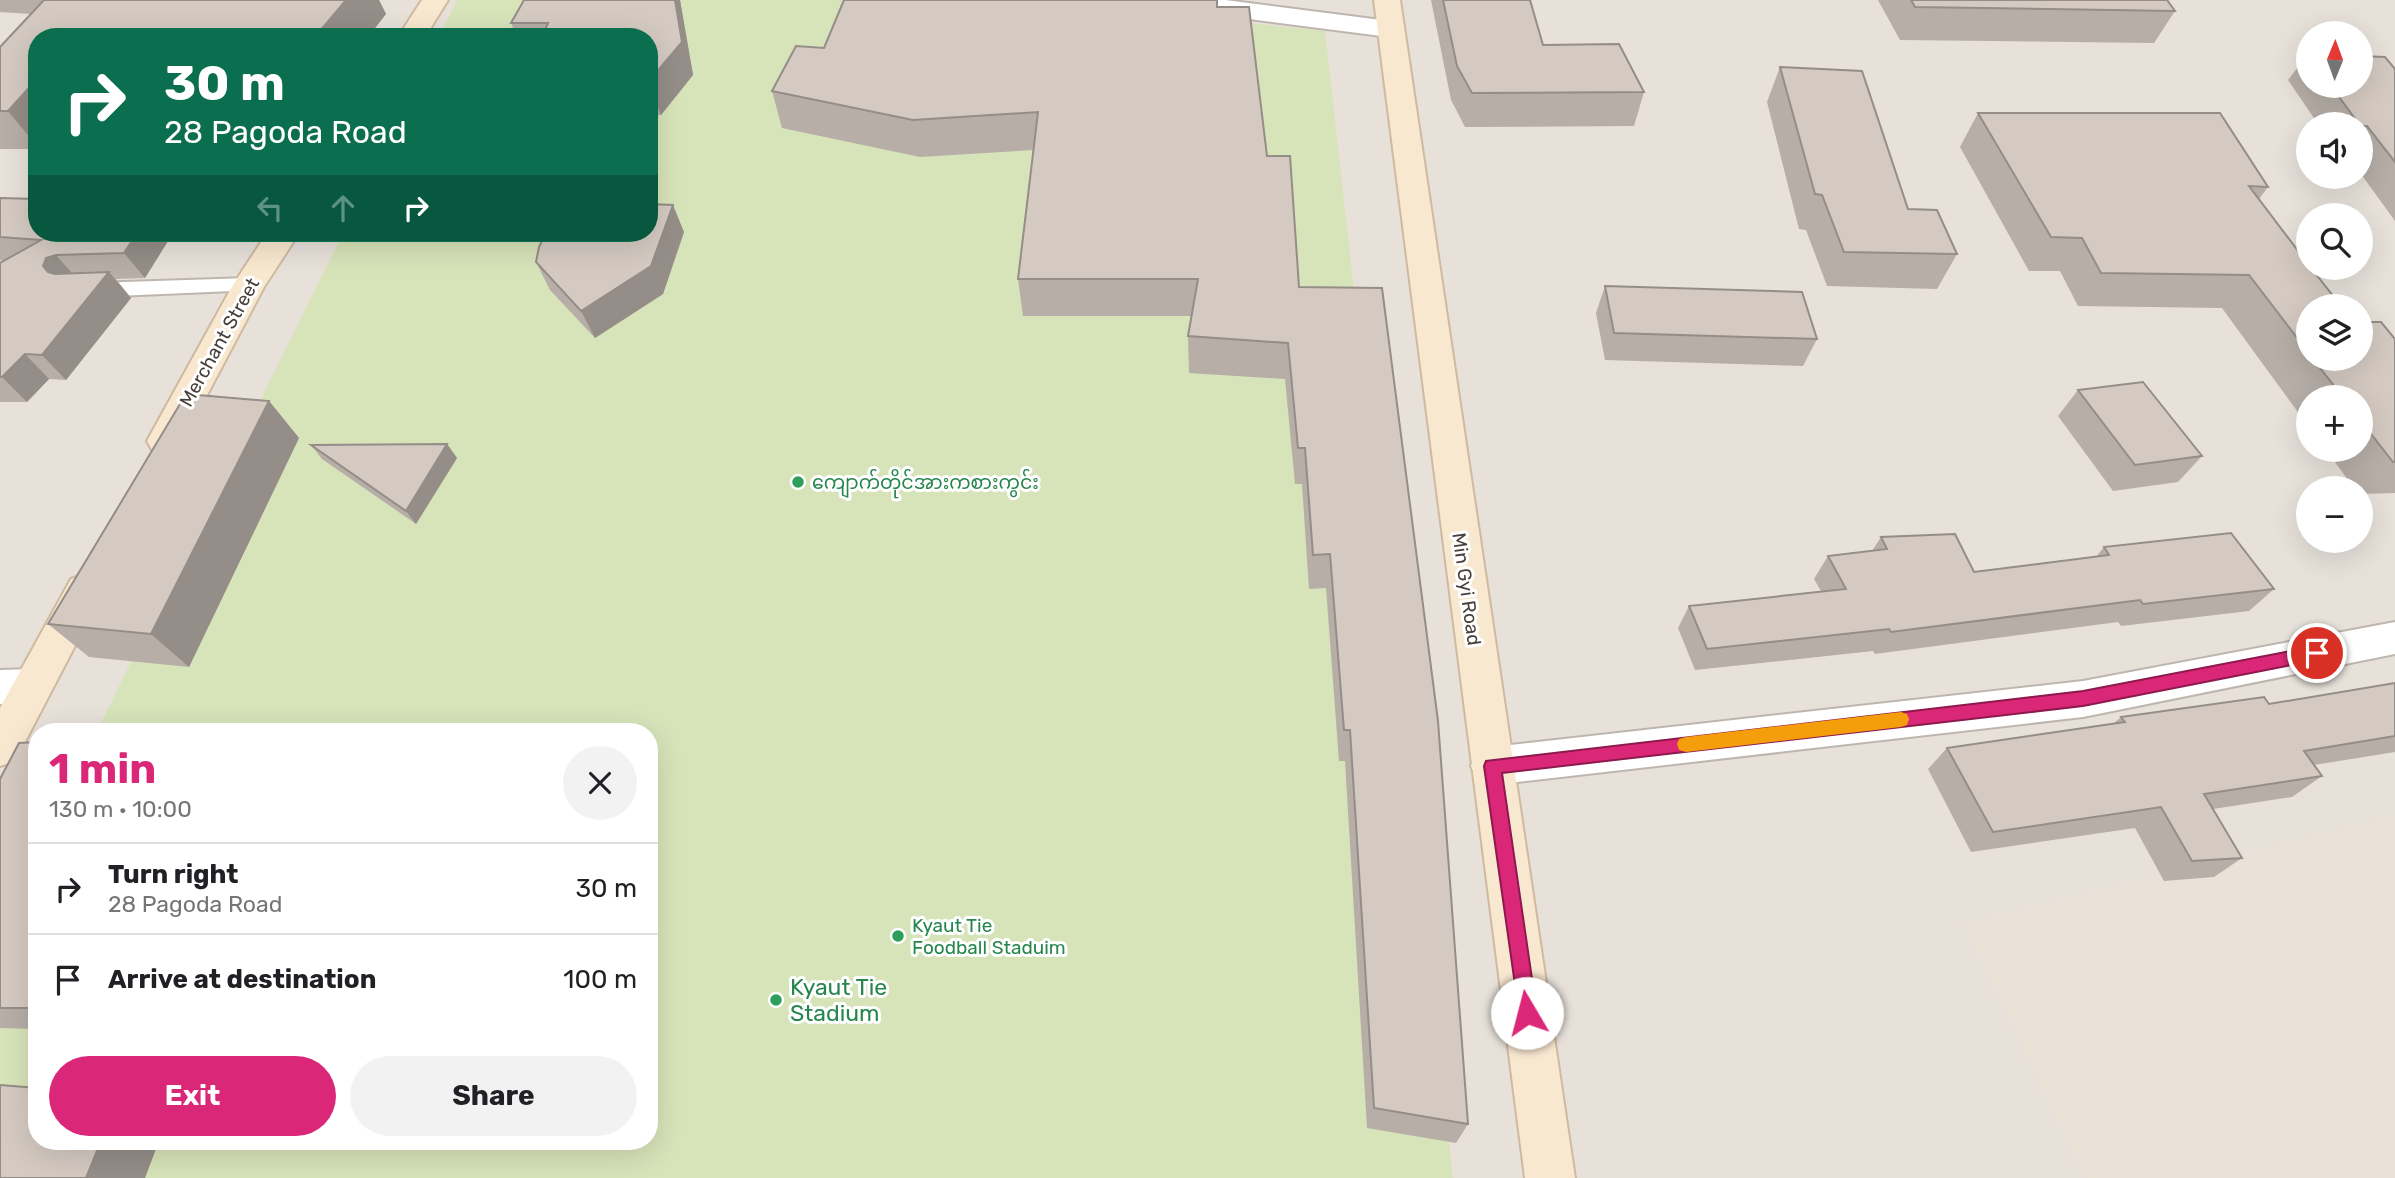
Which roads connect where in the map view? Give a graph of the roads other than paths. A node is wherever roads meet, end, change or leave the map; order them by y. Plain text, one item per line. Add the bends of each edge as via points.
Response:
1 (435, 0) edge
2 (1164, 0) edge
3 (1388, 15) edge
4 (417, 28) edge
5 (277, 242) edge
6 (249, 285) junction
7 (78, 290) edge
8 (151, 467) edge
9 (98, 565) edge
10 (2395, 638) edge
11 (16, 687) edge
12 (0, 748) edge
13 (1492, 766) junction
14 (1550, 1178) edge

1 - 4 main road
2 - 3 street
3 - 13 main road, Min Gyi Road
5 - 6 main road, Merchant Street
6 - 7 lane
6 - 8 main road, Merchant Street
9 - 11 main road
10 - 13 street via 2083,699
11 - 12 main road
13 - 14 main road, Min Gyi Road

